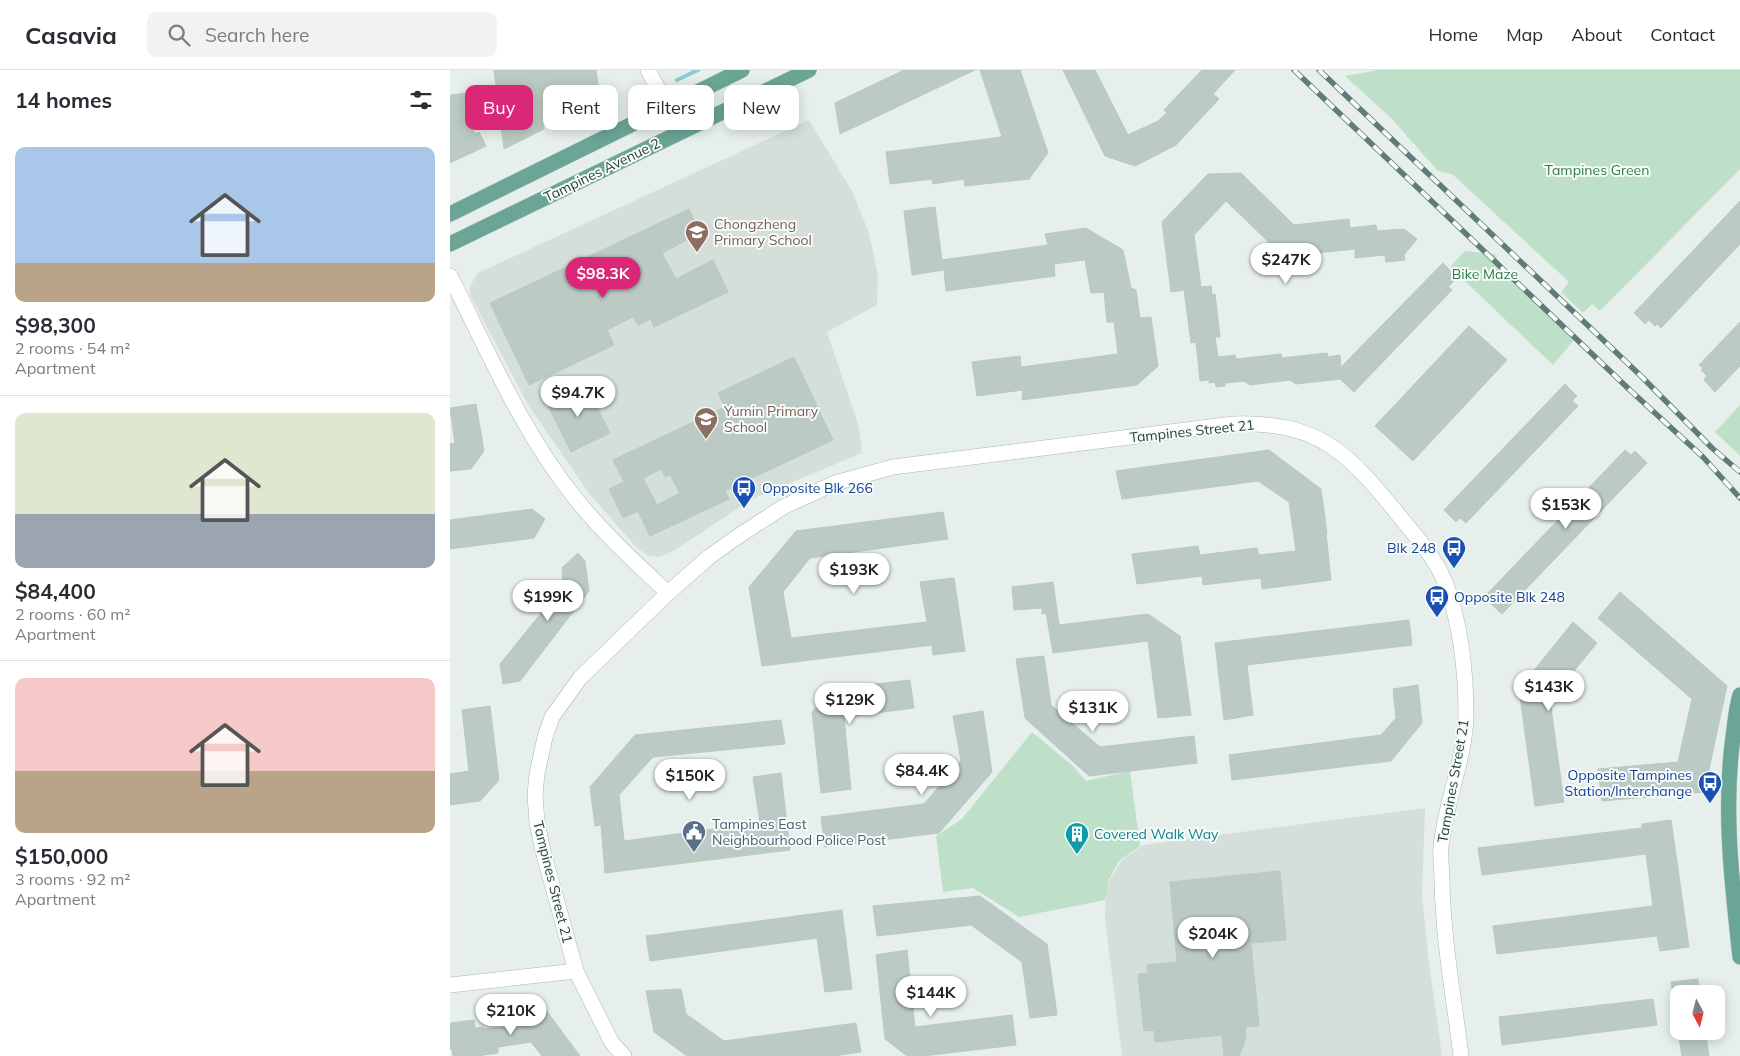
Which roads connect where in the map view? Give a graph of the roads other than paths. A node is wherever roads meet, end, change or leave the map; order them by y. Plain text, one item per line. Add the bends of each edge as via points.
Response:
1 (648, 70) edge
2 (742, 70) edge
3 (809, 70) edge
4 (656, 85) edge
5 (712, 85) edge
6 (628, 126) edge
7 (681, 132) joint
8 (450, 214) edge
9 (450, 244) edge
10 (450, 276) edge
11 (668, 593) junction
12 (1740, 695) edge
13 (1740, 950) edge
14 (576, 971) junction
15 (450, 985) edge
16 (624, 1056) edge
17 (1461, 1056) edge

1 - 4 street
2 - 5 main road, Tampines Avenue 2
3 - 7 main road, Tampines Avenue 2
6 - 8 main road, Tampines Avenue 2
7 - 9 main road, Tampines Avenue 2
10 - 11 street via 519,411 559,477 614,542
11 - 14 street, Tampines Street 21 via 580,678 552,717 540,756 535,794 537,823
11 - 17 street, Tampines Street 21 via 710,557 783,507 835,483 893,467 1233,424 1279,425 1328,444 1368,478 1417,538 1440,572 1453,604 1462,654 1466,719 1441,846 1443,915
12 - 13 main road via 1729,764 1728,811 1731,884
14 - 15 street
14 - 16 street, Tampines Street 21 via 612,1043

